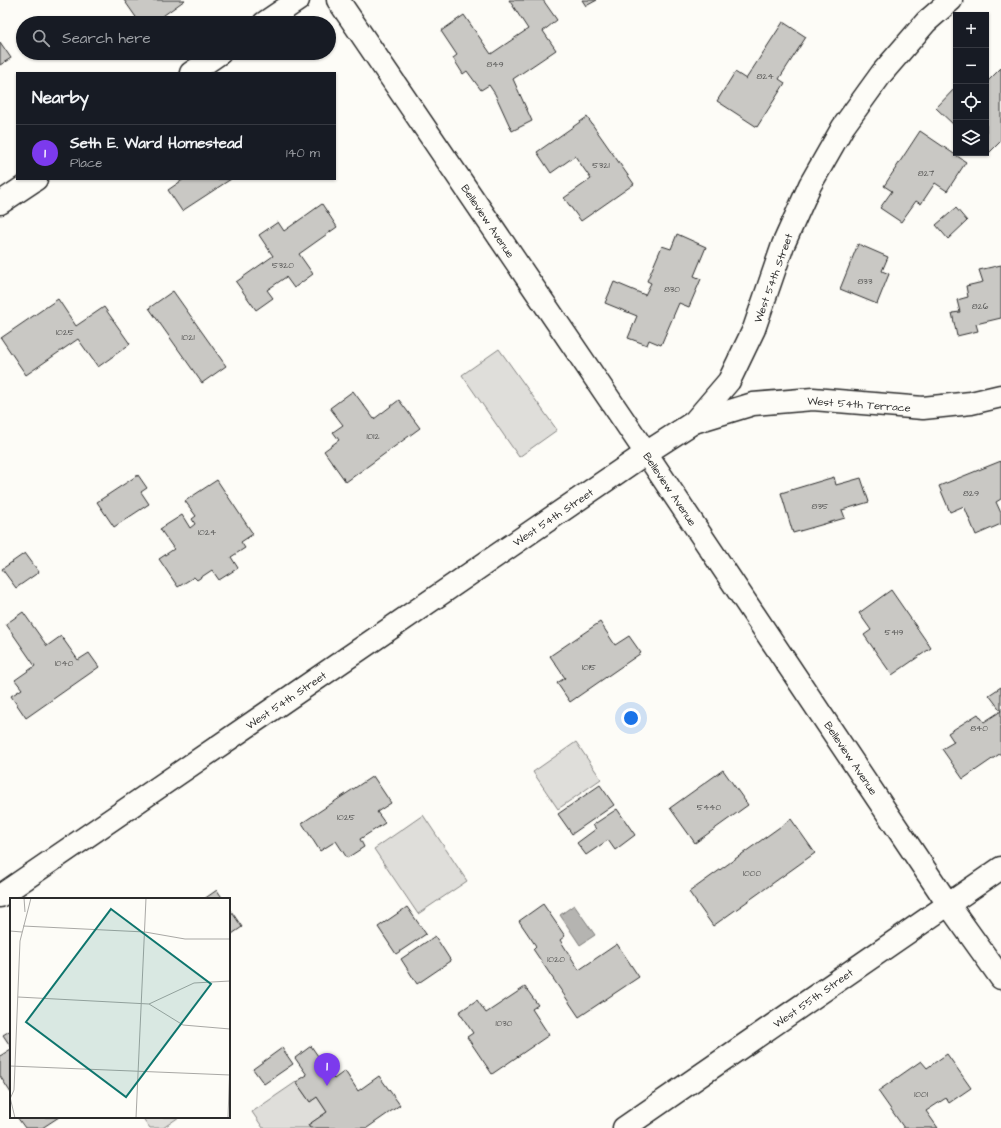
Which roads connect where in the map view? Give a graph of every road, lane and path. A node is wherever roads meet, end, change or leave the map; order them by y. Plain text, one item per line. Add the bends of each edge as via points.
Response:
1 (298, 0) edge
2 (338, 0) edge
3 (951, 0) edge
4 (274, 16) edge
5 (210, 60) edge
6 (192, 72) edge
7 (34, 180) edge
8 (0, 203) edge
9 (1001, 396) edge
10 (694, 422) junction
11 (646, 453) junction
12 (1001, 868) edge
13 (0, 896) edge
14 (948, 904) junction
15 (1001, 978) edge
16 (624, 1128) edge

1 - 4 street
2 - 11 street, Belleview Avenue
3 - 10 street, West 54th Street via 926,22 882,73 843,127 810,185 786,238 754,329 729,381
5 - 6 street
7 - 8 street
9 - 10 street, West 54th Terrace via 971,403 923,408 813,399 753,404
10 - 11 street, West 54th Street
11 - 13 street, West 54th Street
11 - 14 street, Belleview Avenue
12 - 14 street, West 55th Street
14 - 15 street, Belleview Avenue
14 - 16 street, West 55th Street

